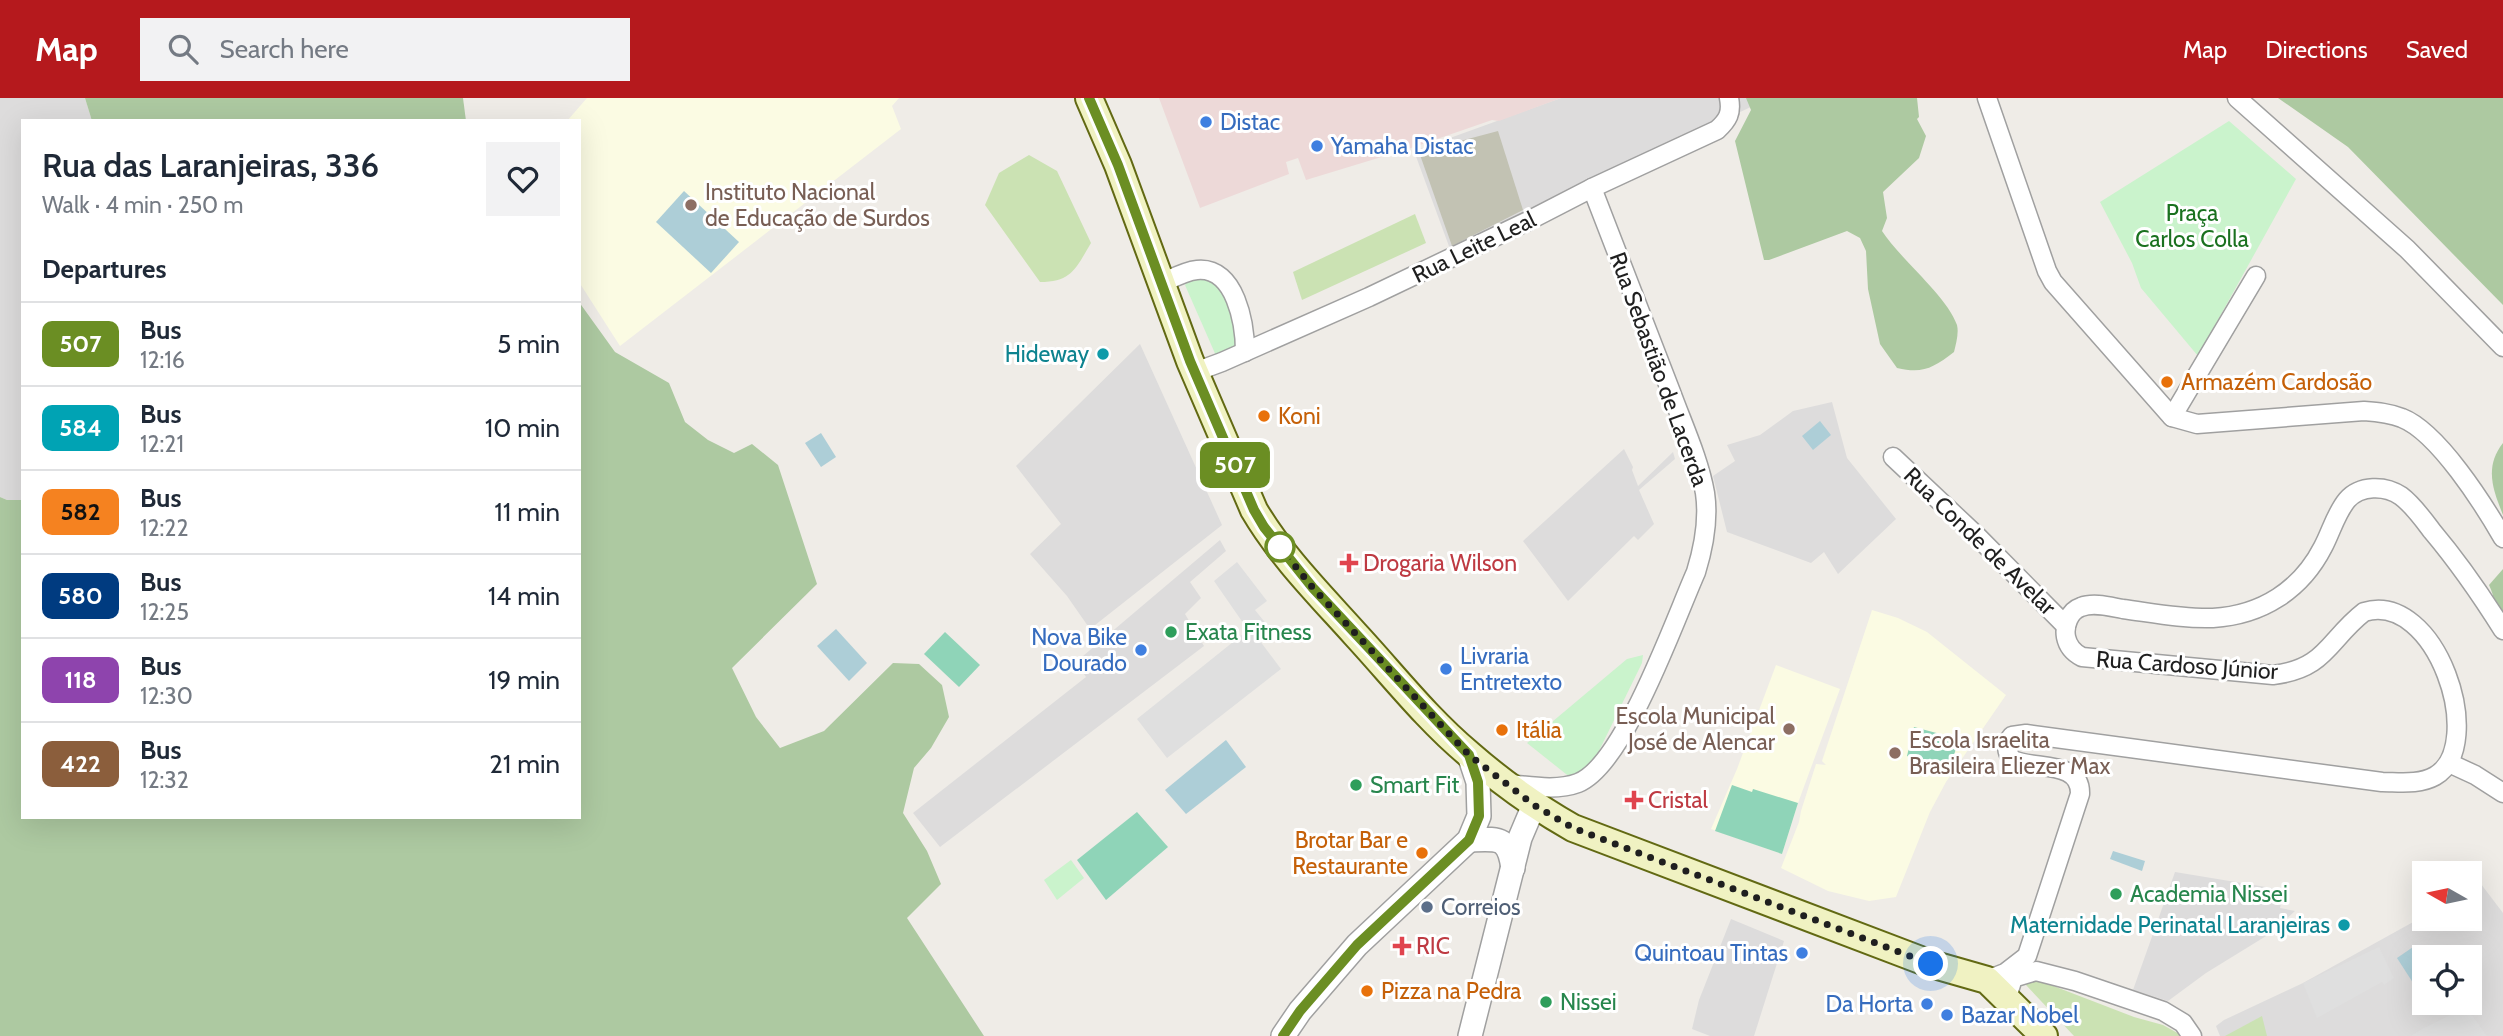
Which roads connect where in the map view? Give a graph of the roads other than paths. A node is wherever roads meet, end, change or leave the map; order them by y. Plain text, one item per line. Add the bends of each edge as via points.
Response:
1 (1089, 98) edge
2 (1729, 98) edge
3 (1987, 98) edge
4 (2237, 98) edge
5 (1592, 188) junction
6 (2256, 276) dead end
7 (1160, 284) junction
8 (2503, 347) edge
9 (1245, 352) junction
10 (1195, 372) junction
11 (2172, 417) junction
12 (1893, 457) dead end
13 (2503, 538) edge
14 (2066, 625) junction
15 (2503, 630) edge
16 (1469, 755) junction
17 (2449, 763) junction
18 (1507, 784) junction
19 (2503, 793) edge
20 (1534, 805) junction
21 (1469, 840) junction
22 (1513, 868) junction
23 (2031, 963) junction
24 (1987, 981) junction
25 (2007, 998) junction
26 (1283, 1036) edge
27 (1470, 1036) edge
28 (2044, 1036) edge
29 (2192, 1036) edge

1 - 7 main road
2 - 5 street, Rua Leite Leal via 1730,114 1717,130
3 - 11 street via 2053,282
4 - 8 street via 2407,249
5 - 9 street, Rua Leite Leal via 1381,292
5 - 18 street, Rua Sebastião de Lacerda via 1693,452 1705,492 1703,548 1630,722 1609,756 1577,783 1556,787
6 - 11 street
7 - 9 street via 1198,270 1215,273 1228,285 1240,308
7 - 10 main road
9 - 10 street, Rua Leite Leal
10 - 16 main road via 1264,527 1313,588
11 - 13 street via 2207,423 2364,411 2401,417 2445,455
12 - 14 street, Rua Conde de Avelar
14 - 15 street, Rua Cardoso Júnior via 2077,609 2093,605 2196,618 2264,606 2300,580 2317,558 2345,503 2370,488 2397,494 2412,506 2467,573
14 - 17 street, Rua Cardoso Júnior via 2069,645 2082,657 2273,675 2316,661 2364,612 2394,612 2417,626 2451,682 2455,729
16 - 18 main road
16 - 21 street via 1478,782 1479,809
17 - 19 street
17 - 23 street via 2426,780 2382,782 2026,734 2012,736 2007,751 2013,760 2066,770 2080,788
18 - 20 main road
20 - 22 street
20 - 24 main road via 1573,828
21 - 22 street via 1504,844 1510,850
21 - 26 street via 1357,945
22 - 27 street
23 - 24 street
23 - 25 street via 2013,978
23 - 29 street via 2162,1011 2183,1023
24 - 25 main road
25 - 28 main road

